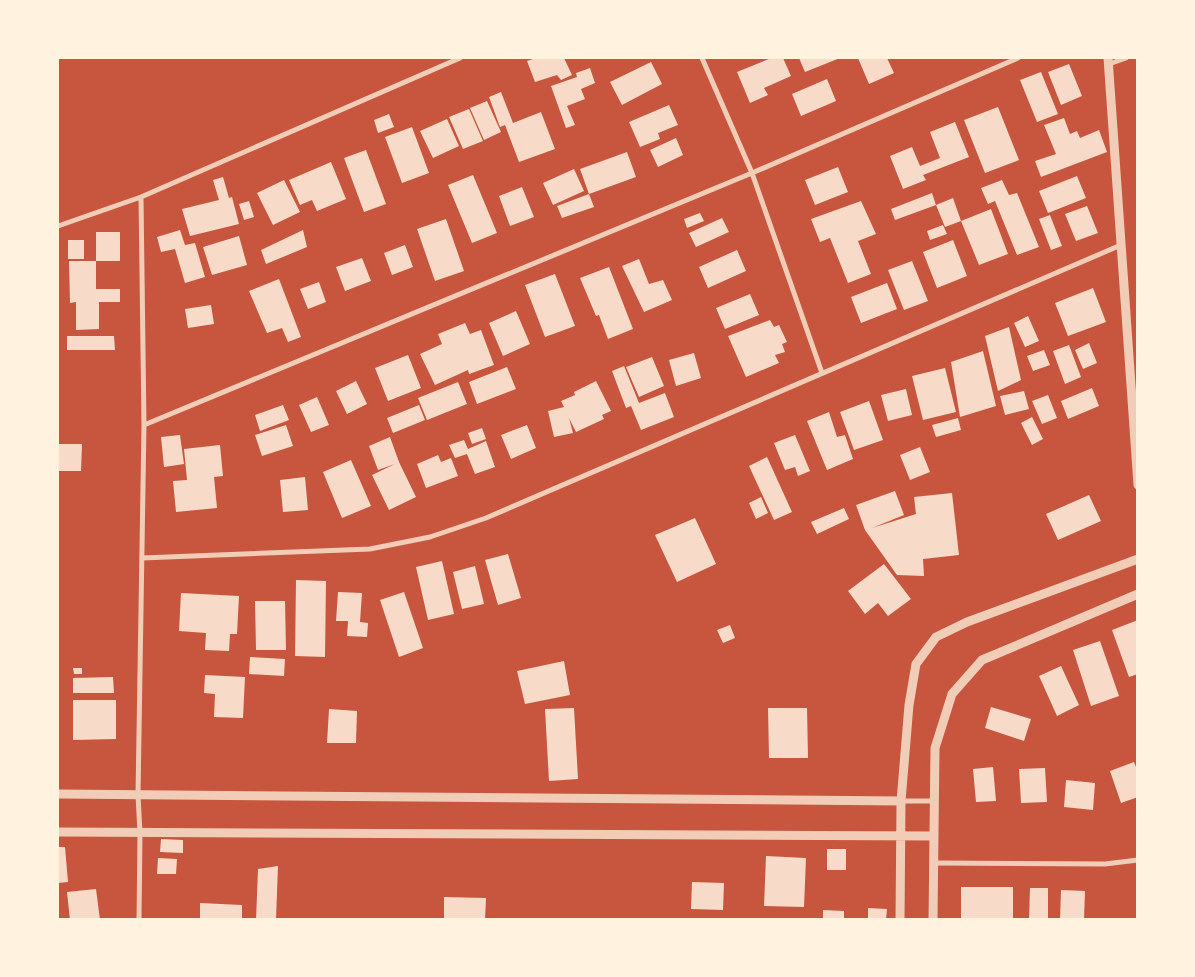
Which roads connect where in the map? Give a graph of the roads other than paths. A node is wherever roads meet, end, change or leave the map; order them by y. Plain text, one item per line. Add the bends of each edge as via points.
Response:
1 (460, 58) edge
2 (702, 58) edge
3 (1018, 58) edge
4 (1126, 58) edge
5 (1109, 61) edge
6 (752, 173) junction
7 (141, 197) junction
8 (58, 226) edge
9 (1121, 245) junction
10 (822, 373) junction
11 (144, 426) junction
12 (1138, 485) edge
13 (142, 558) junction
14 (1138, 559) edge
15 (1138, 594) edge
16 (58, 794) edge
17 (138, 795) junction
18 (900, 801) junction
19 (934, 801) junction
20 (58, 832) edge
21 (140, 833) junction
22 (900, 836) junction
23 (934, 836) junction
24 (1138, 860) edge
25 (933, 862) junction
26 (139, 920) edge
27 (900, 920) edge
28 (933, 920) edge

1 - 7 street
2 - 6 street
3 - 6 street
4 - 5 street
5 - 9 street
6 - 10 street
6 - 11 street
7 - 8 street
7 - 11 street
9 - 10 street
9 - 12 street
10 - 13 street via 486,518 430,537 370,549
11 - 13 street
13 - 17 street
14 - 18 street via 967,622 936,637 916,664
15 - 19 street via 982,660 952,694 936,748
16 - 17 street
17 - 18 street
17 - 21 street
18 - 19 street
18 - 22 street
19 - 23 street
20 - 21 street
21 - 22 street
21 - 26 street
22 - 23 street
22 - 27 street
23 - 25 street
24 - 25 street via 1105,864
25 - 28 street

